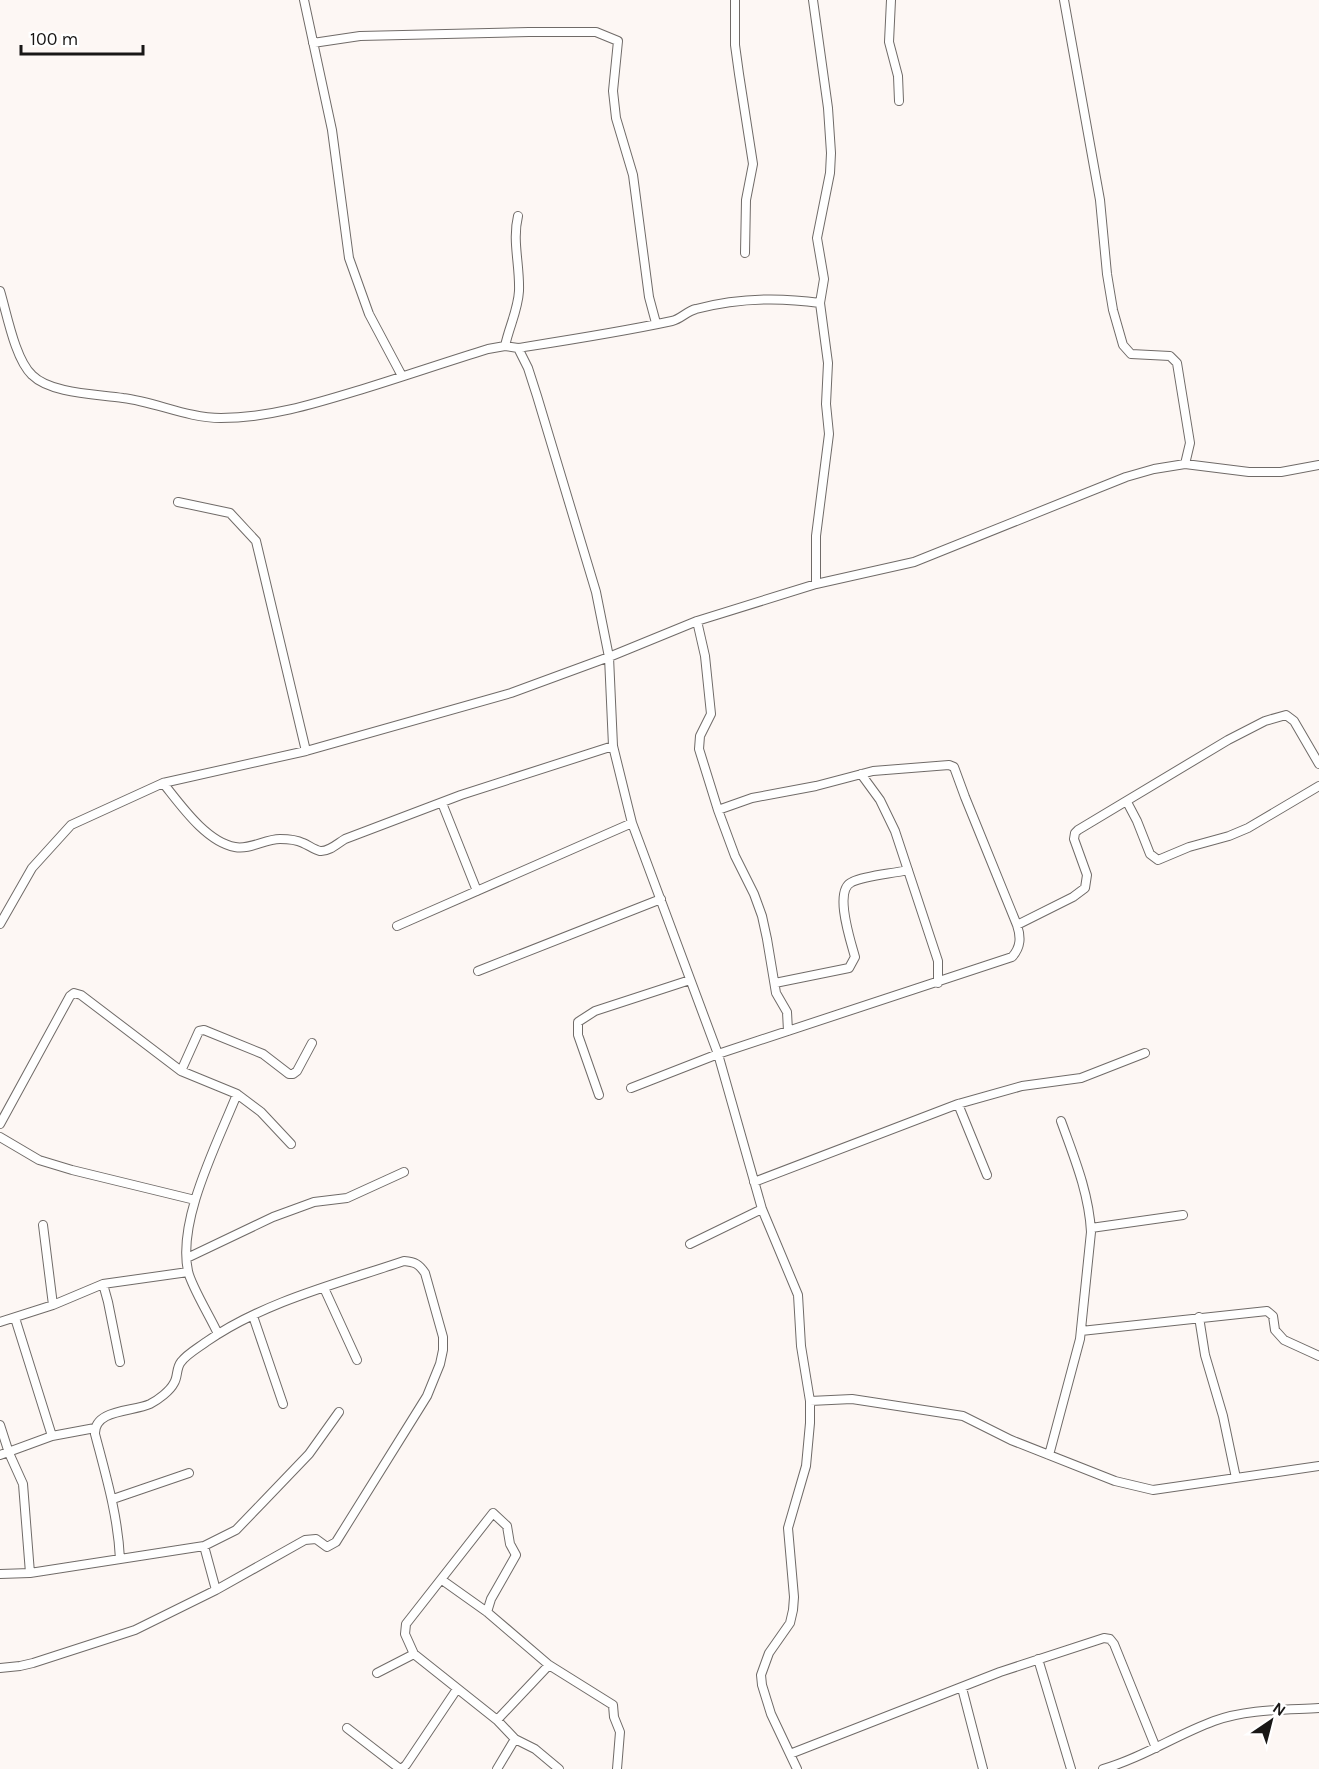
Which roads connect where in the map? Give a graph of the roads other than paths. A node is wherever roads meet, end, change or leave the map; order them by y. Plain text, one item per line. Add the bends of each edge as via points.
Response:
1 (304, 0) edge
2 (735, 0) edge
3 (813, 0) edge
4 (891, 0) edge
5 (1064, 0) edge
6 (313, 43) junction
7 (899, 101) dead end
8 (519, 216) dead end
9 (745, 253) dead end
10 (0, 291) edge
11 (819, 303) junction
12 (656, 323) junction
13 (505, 346) junction
14 (518, 348) junction
15 (402, 376) junction
16 (1185, 464) junction
17 (1319, 465) edge
18 (178, 502) dead end
19 (816, 584) junction
20 (697, 621) junction
21 (609, 657) junction
22 (613, 746) junction
23 (306, 751) junction
24 (1319, 764) edge
25 (861, 774) junction
26 (163, 783) junction
27 (1319, 786) edge
28 (1127, 802) junction
29 (442, 803) junction
30 (718, 810) junction
31 (632, 823) junction
32 (908, 870) junction
33 (477, 891) junction
34 (661, 899) junction
35 (0, 924) edge
36 (1017, 925) junction
37 (397, 926) dead end
38 (478, 971) dead end
39 (690, 980) junction
40 (775, 983) junction
41 (938, 983) junction
42 (788, 1031) junction
43 (312, 1043) dead end
44 (1145, 1053) dead end
45 (718, 1054) junction
46 (181, 1071) junction
47 (631, 1088) dead end
48 (237, 1094) junction
49 (599, 1095) dead end
50 (958, 1104) junction
51 (1061, 1121) dead end
52 (0, 1124) edge
53 (0, 1137) edge
54 (291, 1144) dead end
55 (404, 1172) dead end
56 (987, 1175) dead end
57 (754, 1182) junction
58 (195, 1200) junction
59 (762, 1209) junction
60 (1183, 1215) dead end
61 (43, 1225) dead end
62 (1090, 1228) junction
63 (690, 1244) dead end
64 (187, 1258) junction
65 (188, 1272) junction
66 (103, 1284) junction
67 (324, 1288) junction
68 (53, 1305) junction
69 (253, 1316) junction
70 (1199, 1317) junction
71 (15, 1318) junction
72 (0, 1322) edge
73 (1081, 1331) junction
74 (218, 1334) junction
75 (1319, 1356) edge
76 (357, 1360) dead end
77 (120, 1362) dead end
78 (810, 1401) junction
79 (283, 1404) dead end
80 (339, 1412) dead end
81 (0, 1425) edge
82 (95, 1428) junction
83 (52, 1436) junction
84 (9, 1453) junction
85 (0, 1455) edge
86 (1049, 1455) junction
87 (1319, 1466) edge
88 (189, 1473) dead end
89 (1236, 1478) junction
90 (113, 1499) junction
91 (204, 1546) junction
92 (120, 1560) junction
93 (30, 1573) junction
94 (0, 1574) edge
95 (442, 1580) junction
96 (216, 1590) junction
97 (487, 1612) junction
98 (414, 1654) junction
99 (1038, 1659) junction
100 (549, 1665) junction
101 (0, 1668) edge
102 (377, 1673) dead end
103 (962, 1688) junction
104 (457, 1689) junction
105 (1319, 1708) edge
106 (497, 1720) junction
107 (347, 1728) dead end
108 (515, 1739) junction
109 (1156, 1748) junction
110 (790, 1754) junction
111 (400, 1769) edge
112 (497, 1769) edge
113 (559, 1769) edge
114 (617, 1769) edge
115 (797, 1769) edge
116 (983, 1769) edge
117 (1071, 1769) edge
118 (1103, 1769) edge

1 - 6 street
2 - 9 street via 735,45 753,164 746,200
3 - 11 street via 831,153 817,238 824,279
4 - 7 street via 889,42 898,76
5 - 16 street via 1100,200 1113,310 1127,351 1170,356 1177,363 1190,443
6 - 12 street via 360,36 529,32 596,32 618,41 613,91 615,118 633,175
6 - 15 street via 332,130 349,258 369,314
8 - 13 street via 514,231 517,308
10 - 15 street via 22,361 31,375 60,389 130,399 197,417 229,418 310,405
11 - 12 street via 744,299 693,309 675,320
11 - 19 street via 828,363 829,434 817,524
12 - 14 street
13 - 14 street
13 - 15 street
14 - 21 street via 537,396 596,592
16 - 17 street via 1249,472 1281,472
16 - 19 street via 1126,477 914,562
18 - 23 street via 230,513 256,541
19 - 20 street
20 - 21 street
20 - 30 street via 711,714 700,736 699,749
21 - 22 street
21 - 23 street via 512,693
22 - 29 street
22 - 31 street
23 - 26 street
24 - 28 street via 1291,717 1277,716 1228,740
25 - 30 street via 752,798
25 - 32 street via 885,810
25 - 36 street via 954,766
26 - 29 street via 207,832 235,848 278,839 301,842 320,851
26 - 35 street via 70,825 32,868
27 - 28 street via 1248,828 1158,860 1150,854
28 - 36 street via 1075,833 1087,875 1085,888
29 - 33 street
30 - 40 street via 762,916
31 - 33 street
31 - 34 street
32 - 40 street via 852,882 845,889 845,914 855,957 851,966
32 - 41 street via 938,961
33 - 37 street
34 - 38 street
34 - 39 street
36 - 41 street via 1020,943 1012,957
39 - 45 street
39 - 49 street via 596,1011 578,1022 578,1035
40 - 42 street via 787,1012
41 - 42 street
42 - 45 street
43 - 46 street via 297,1071 289,1074 263,1054 199,1031
44 - 50 street via 1081,1078 1022,1086
45 - 47 street
45 - 57 street
46 - 48 street
46 - 52 street via 74,993
48 - 54 street via 261,1112
48 - 58 street
50 - 56 street
50 - 57 street
51 - 62 street via 1083,1183
53 - 58 street via 39,1160
55 - 64 street via 347,1198 314,1202 273,1217
57 - 59 street
58 - 64 street via 186,1240
59 - 63 street
59 - 78 street via 798,1295
60 - 62 street
61 - 68 street
62 - 73 street
64 - 65 street
65 - 66 street
65 - 74 street
66 - 68 street
66 - 77 street
67 - 69 street
67 - 76 street
67 - 96 street via 404,1262 420,1266 443,1337 440,1364 428,1396 336,1542 327,1546 316,1539 305,1540
68 - 71 street
69 - 74 street
69 - 79 street
70 - 73 street
70 - 75 street via 1267,1311 1284,1340
70 - 89 street
71 - 72 street
71 - 83 street
73 - 86 street
74 - 82 street via 181,1360 175,1383 164,1394 150,1404 106,1416
78 - 86 street via 852,1399 963,1416
78 - 110 street via 806,1466 788,1528 793,1610 790,1623 769,1653 761,1675 771,1714
80 - 91 street via 309,1454 236,1530
81 - 84 street
82 - 83 street
82 - 90 street
83 - 84 street
84 - 85 street
84 - 93 street via 23,1484
86 - 89 street via 1115,1481 1153,1490
87 - 89 street
88 - 90 street
90 - 92 street
91 - 92 street
91 - 96 street
92 - 93 street
93 - 94 street
95 - 97 street
95 - 97 street via 493,1513 507,1526 516,1555
95 - 98 street via 406,1623 405,1634
96 - 101 street via 135,1630 20,1666
97 - 100 street
98 - 102 street
98 - 104 street
99 - 103 street
99 - 109 street via 1110,1639
99 - 117 street
100 - 106 street
100 - 114 street via 613,1705 620,1732
103 - 110 street
103 - 116 street
104 - 106 street
104 - 111 street
105 - 109 street via 1249,1713 1214,1721
106 - 108 street
107 - 111 street
108 - 112 street
108 - 113 street via 535,1749
109 - 118 street
110 - 115 street

